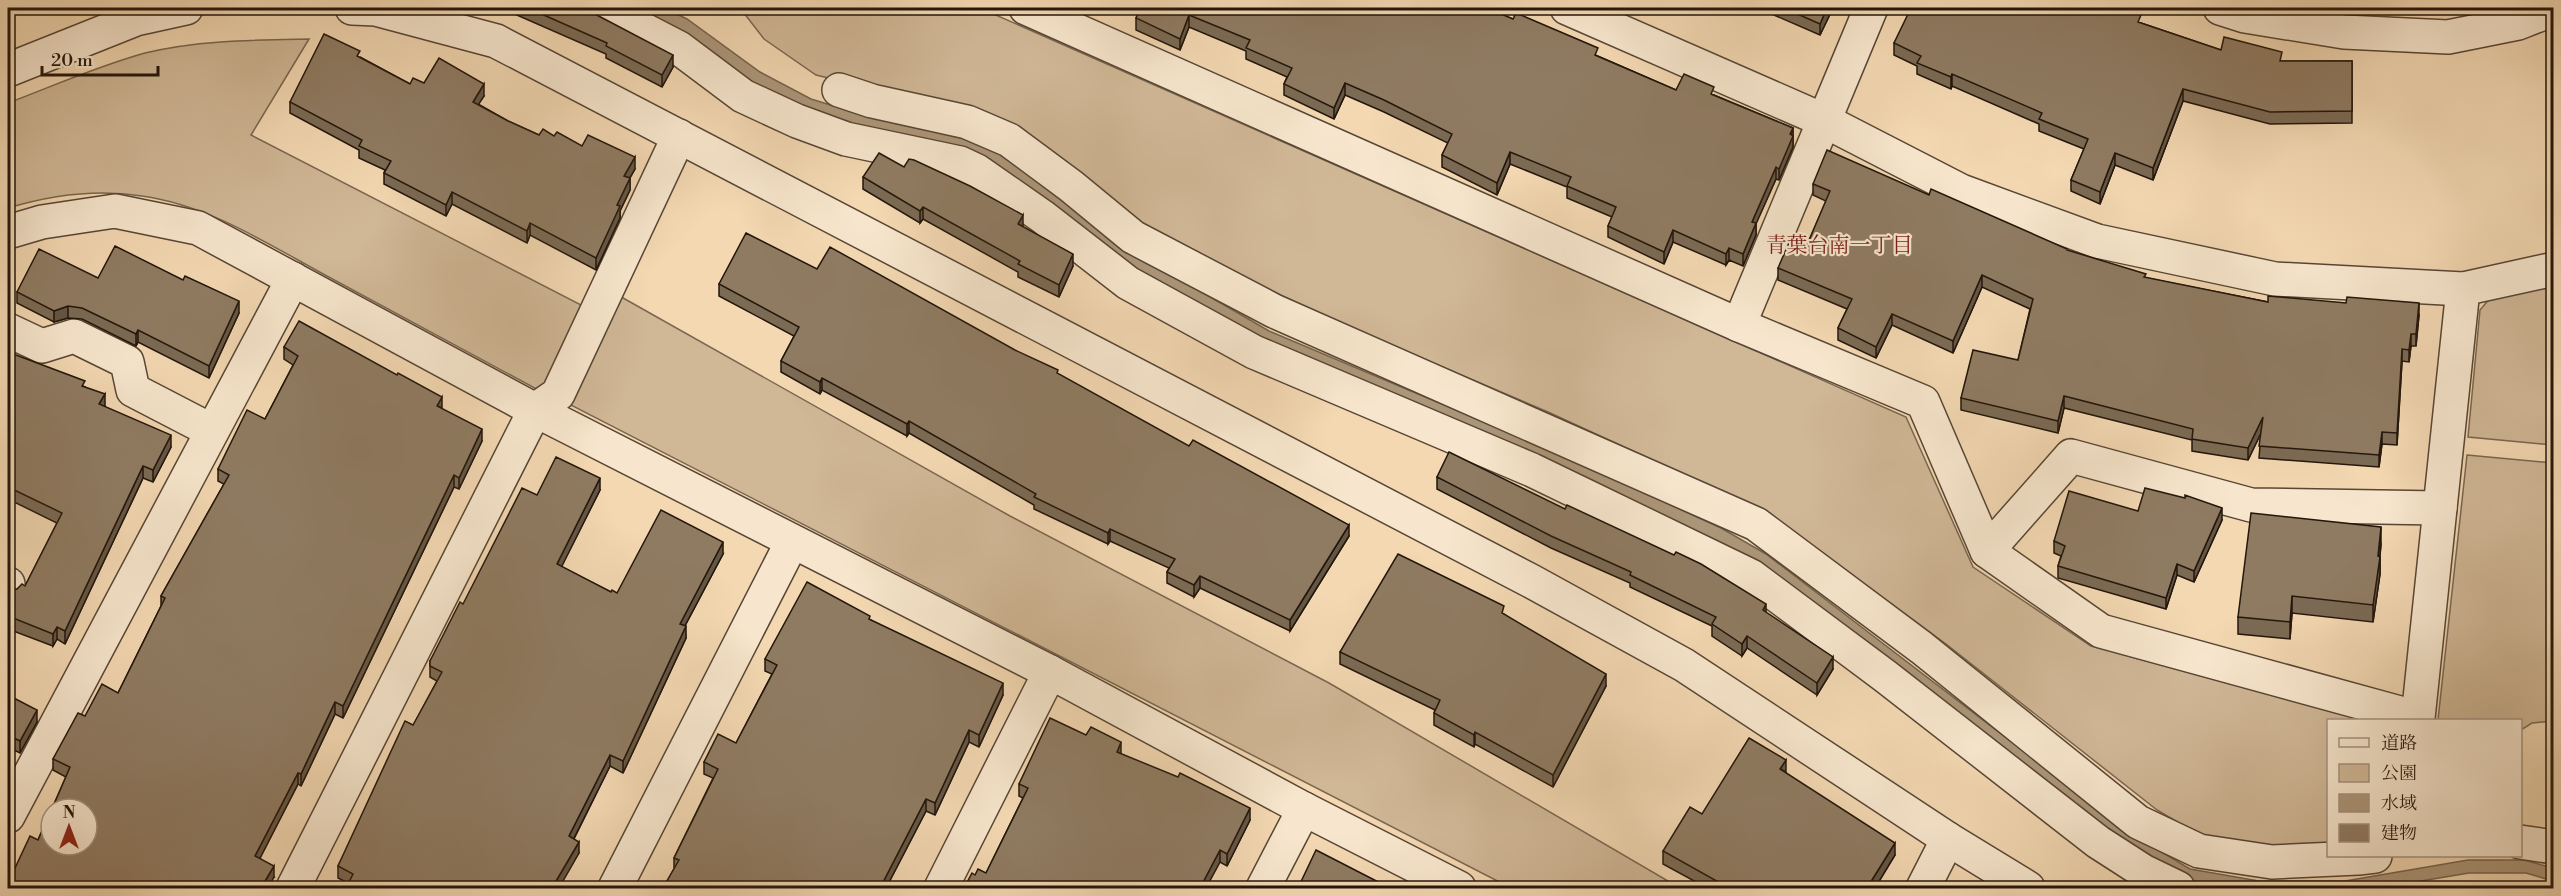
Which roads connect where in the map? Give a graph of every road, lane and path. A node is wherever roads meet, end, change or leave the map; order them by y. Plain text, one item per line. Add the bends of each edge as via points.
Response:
1 (186, 8) edge
2 (351, 8) edge
3 (602, 8) edge
4 (1567, 8) edge
5 (1871, 8) edge
6 (2220, 8) edge
7 (1035, 9) edge
8 (2553, 9) edge
9 (2350, 20) edge
10 (8, 70) edge
11 (839, 90) dead end
12 (1824, 120) junction
13 (679, 136) junction
14 (8, 232) edge
15 (2553, 269) edge
16 (292, 279) junction
17 (2463, 289) junction
18 (1739, 325) junction
19 (8, 330) edge
20 (535, 410) junction
21 (212, 431) junction
22 (2440, 508) junction
23 (792, 542) junction
24 (1987, 552) junction
25 (1050, 672) junction
26 (1304, 808) junction
27 (8, 816) edge
28 (1948, 839) junction
29 (2522, 842) edge
30 (2553, 847) edge
31 (2364, 857) edge
32 (292, 888) edge
33 (615, 888) edge
34 (941, 888) edge
35 (1263, 888) edge
36 (1460, 888) edge
37 (1923, 888) edge
38 (2028, 888) edge
39 (2178, 888) edge

1 - 10 street via 136,20
2 - 13 street via 376,9 496,41
3 - 39 street via 679,48 743,96 797,121 846,139 960,163 977,171 1128,283 1254,352 1532,470 1752,576 2098,842
4 - 12 street
5 - 12 street
6 - 9 street via 2245,16
7 - 18 street
8 - 9 street via 2518,23 2448,37
11 - 31 street via 967,122 1009,140 1133,237 1274,311 1756,524 1922,648 2138,822 2210,853 2272,862
12 - 17 street via 1960,191 2097,241 2275,279
12 - 18 street
13 - 20 street via 558,394
13 - 28 street via 1520,575 1684,665
14 - 16 street via 42,222 115,211 198,228
15 - 17 street
16 - 20 street
16 - 21 street
17 - 22 street
18 - 24 street via 1923,402
19 - 21 street via 42,346 74,336 127,362 133,390
20 - 23 street
20 - 32 street
21 - 27 street
22 - 24 street via 2251,506 2072,456
22 - 24 street via 2418,718 2101,631
23 - 25 street
23 - 33 street
25 - 26 street
25 - 34 street
26 - 35 street
26 - 36 street
28 - 37 street
28 - 38 street
29 - 30 street

